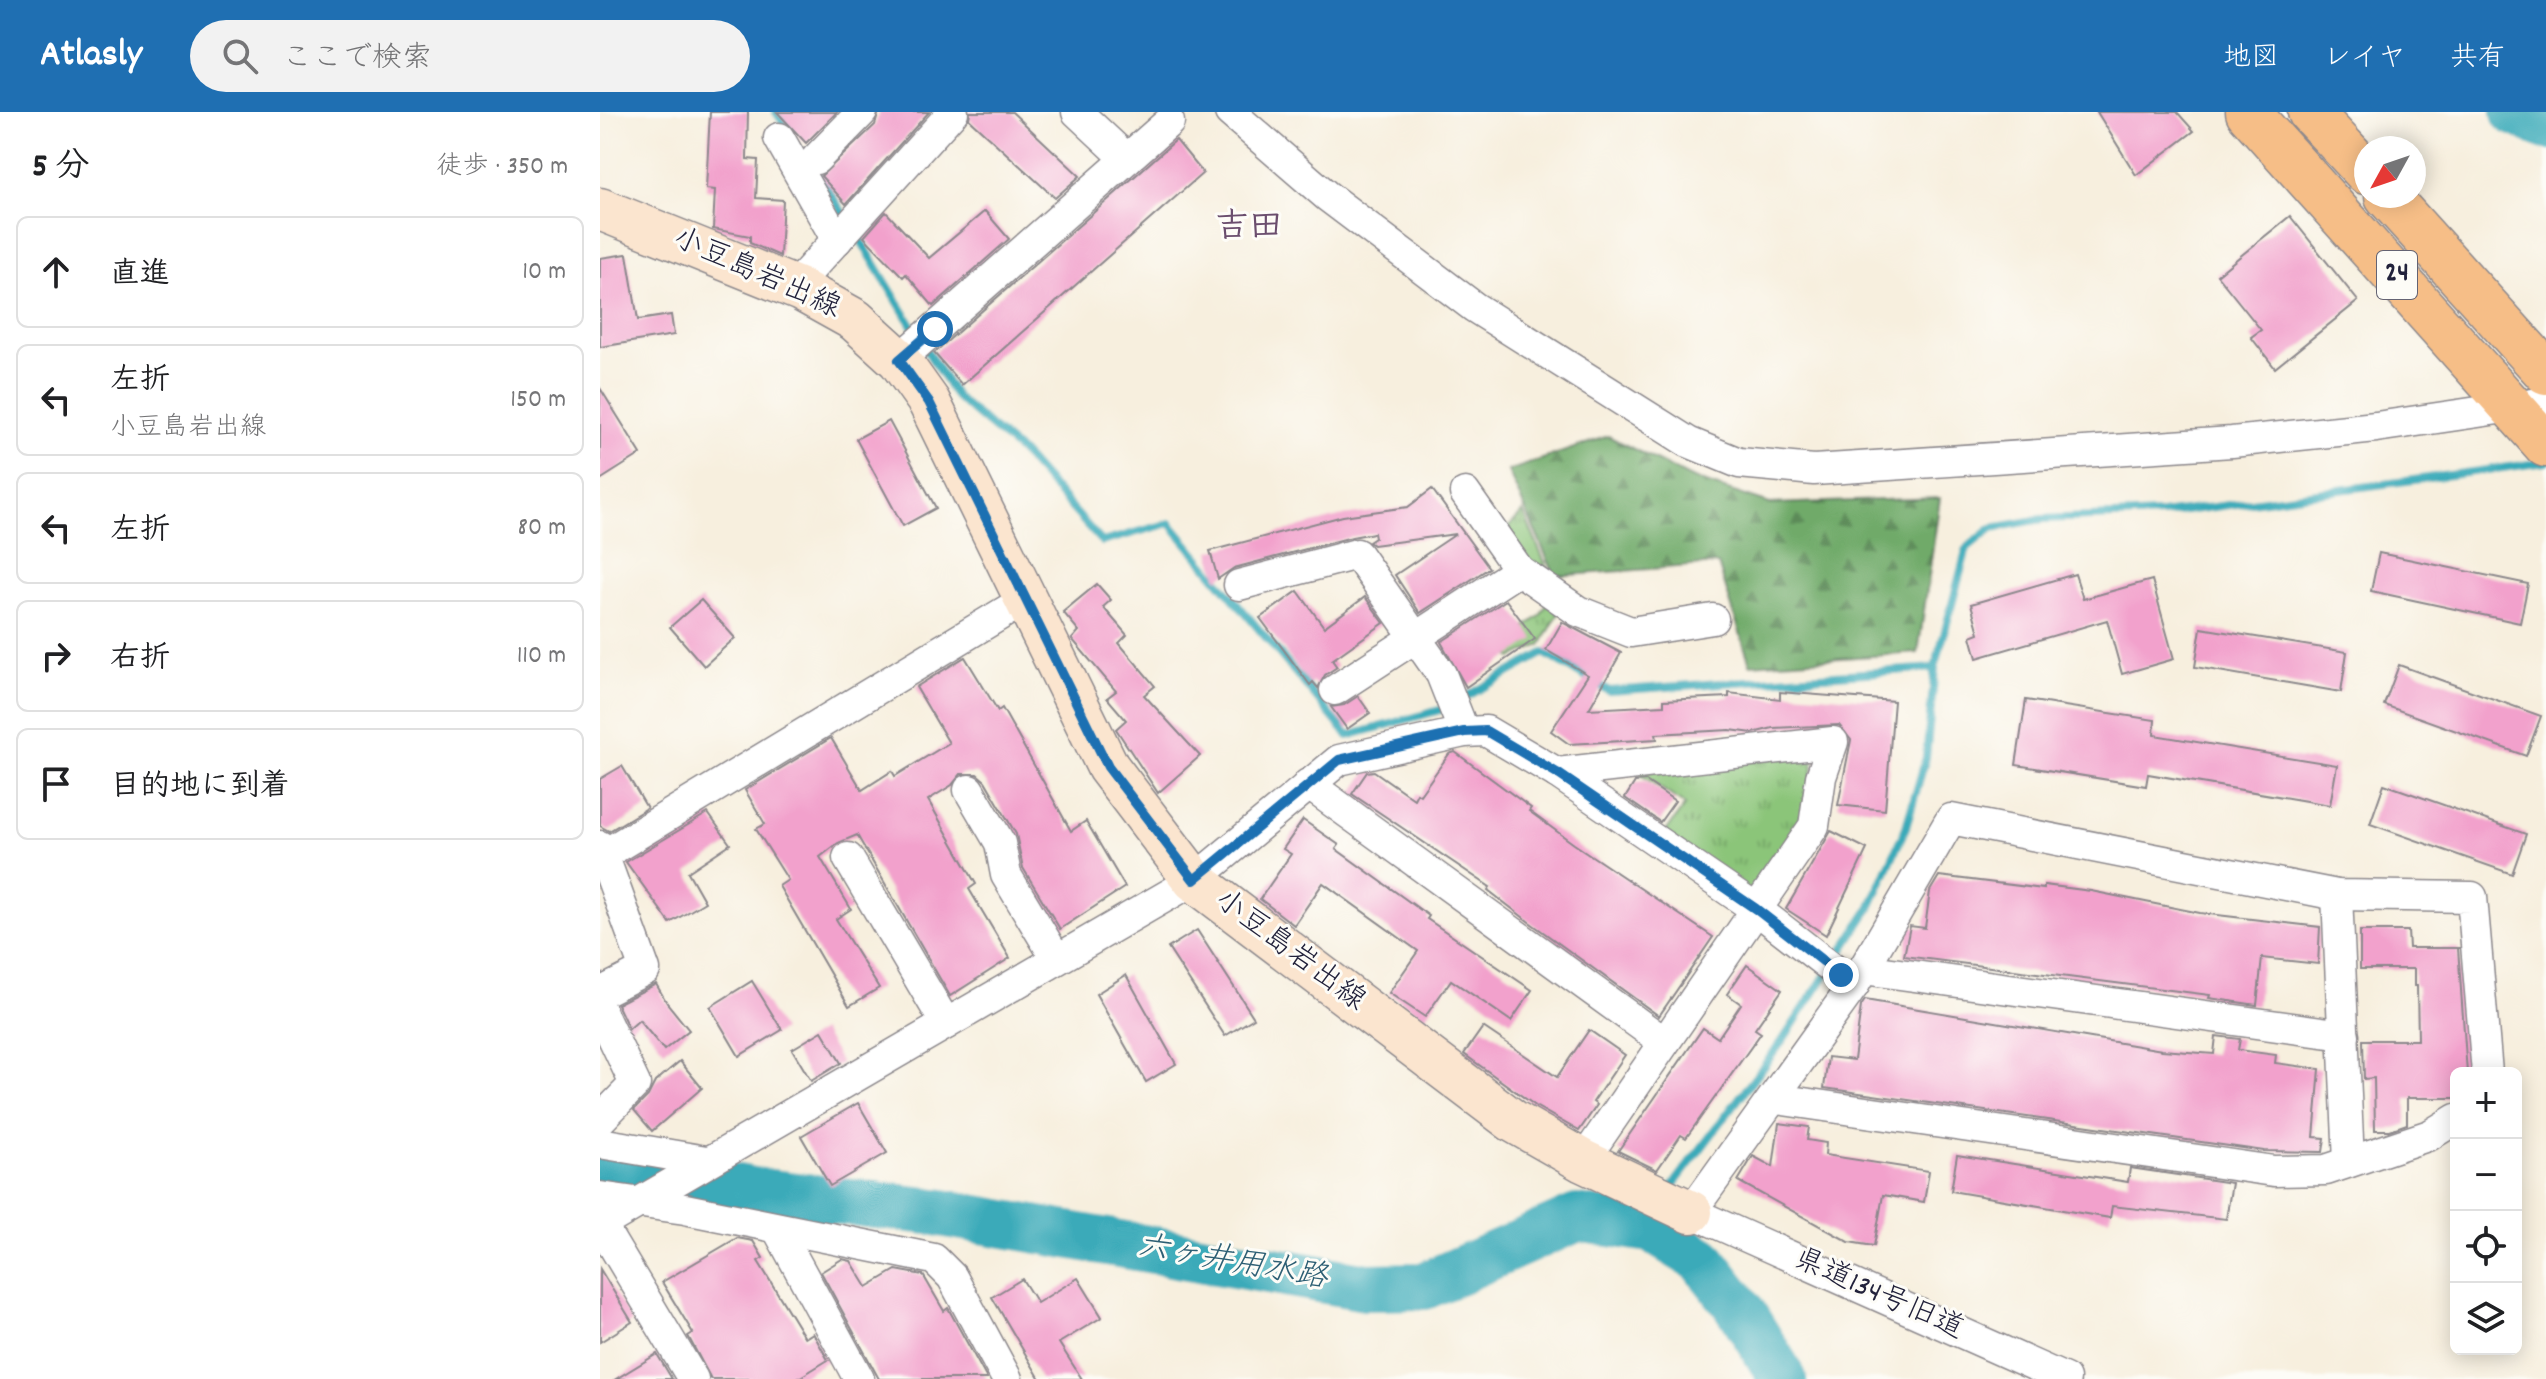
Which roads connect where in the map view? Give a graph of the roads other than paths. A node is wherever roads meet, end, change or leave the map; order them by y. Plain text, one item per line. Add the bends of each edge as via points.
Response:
1 (862, 112) edge
2 (953, 112) edge
3 (1077, 112) edge
4 (1230, 112) edge
5 (2248, 112) edge
6 (2310, 112) edge
7 (1169, 122) dead end
8 (779, 138) dead end
9 (816, 159) dead end
10 (1127, 159) junction
11 (2354, 159) edge
12 (2398, 208) edge
13 (600, 209) edge
14 (847, 229) junction
15 (794, 287) junction
16 (916, 346) junction
17 (2546, 372) edge
18 (2536, 423) edge
19 (1465, 493) dead end
20 (1519, 570) junction
21 (1239, 585) dead end
22 (1026, 599) junction
23 (1713, 619) dead end
24 (1415, 637) junction
25 (1335, 690) dead end
26 (1457, 713) junction
27 (1557, 773) junction
28 (1308, 784) junction
29 (969, 790) dead end
30 (603, 850) edge
31 (848, 858) dead end
32 (1194, 880) junction
33 (2337, 895) junction
34 (1756, 909) junction
35 (1056, 958) junction
36 (1844, 972) junction
37 (600, 993) edge
38 (600, 1010) edge
39 (946, 1024) junction
40 (2344, 1035) junction
41 (1664, 1042) junction
42 (2486, 1067) edge
43 (1776, 1099) junction
44 (600, 1120) edge
45 (2450, 1123) edge
46 (600, 1143) edge
47 (706, 1161) junction
48 (1583, 1161) junction
49 (2349, 1162) junction
50 (600, 1197) edge
51 (642, 1202) junction
52 (1691, 1212) junction
53 (600, 1225) edge
54 (777, 1228) junction
55 (2047, 1376) edge
56 (693, 1379) edge
57 (859, 1379) edge
58 (1007, 1379) edge

1 - 9 street
2 - 14 street
3 - 10 street
4 - 18 street via 1327,196 1474,307 1688,442 1739,463 1814,470 2376,427
5 - 18 highway, 24
6 - 11 highway
7 - 10 street
8 - 14 street
10 - 16 street
12 - 17 highway, 24
13 - 15 main road, 小豆島岩出線
14 - 15 street
15 - 16 main road, 小豆島岩出線
16 - 22 main road, 小豆島岩出線 via 929,402
19 - 20 street
20 - 23 street via 1578,611 1631,632
20 - 24 street
21 - 24 street via 1357,554
22 - 30 street via 742,774
22 - 32 main road, 小豆島岩出線 via 1108,767
24 - 25 street
24 - 26 street via 1441,674
26 - 27 street
26 - 28 street via 1339,760
27 - 34 street
27 - 34 street via 1833,742 1814,826
28 - 32 street
28 - 41 street
29 - 35 street via 1000,843 1006,875
30 - 37 street via 645,970
31 - 39 street
32 - 35 street
32 - 48 main road, 小豆島岩出線 via 1513,1121
33 - 36 street via 1951,819
33 - 40 street
33 - 42 street via 2472,897
34 - 36 street
34 - 41 street
35 - 39 street
36 - 40 street
36 - 43 street
38 - 44 street via 635,1084
39 - 47 street
40 - 49 street
41 - 48 street
43 - 49 street via 2274,1171 2326,1170
43 - 52 street
45 - 49 street via 2430,1135
46 - 47 street
47 - 51 street
48 - 52 main road, 小豆島岩出線
50 - 51 street
51 - 53 street
51 - 54 street
52 - 55 street, 県道134号旧道
53 - 56 street
54 - 57 street
54 - 58 street via 934,1259 952,1277

